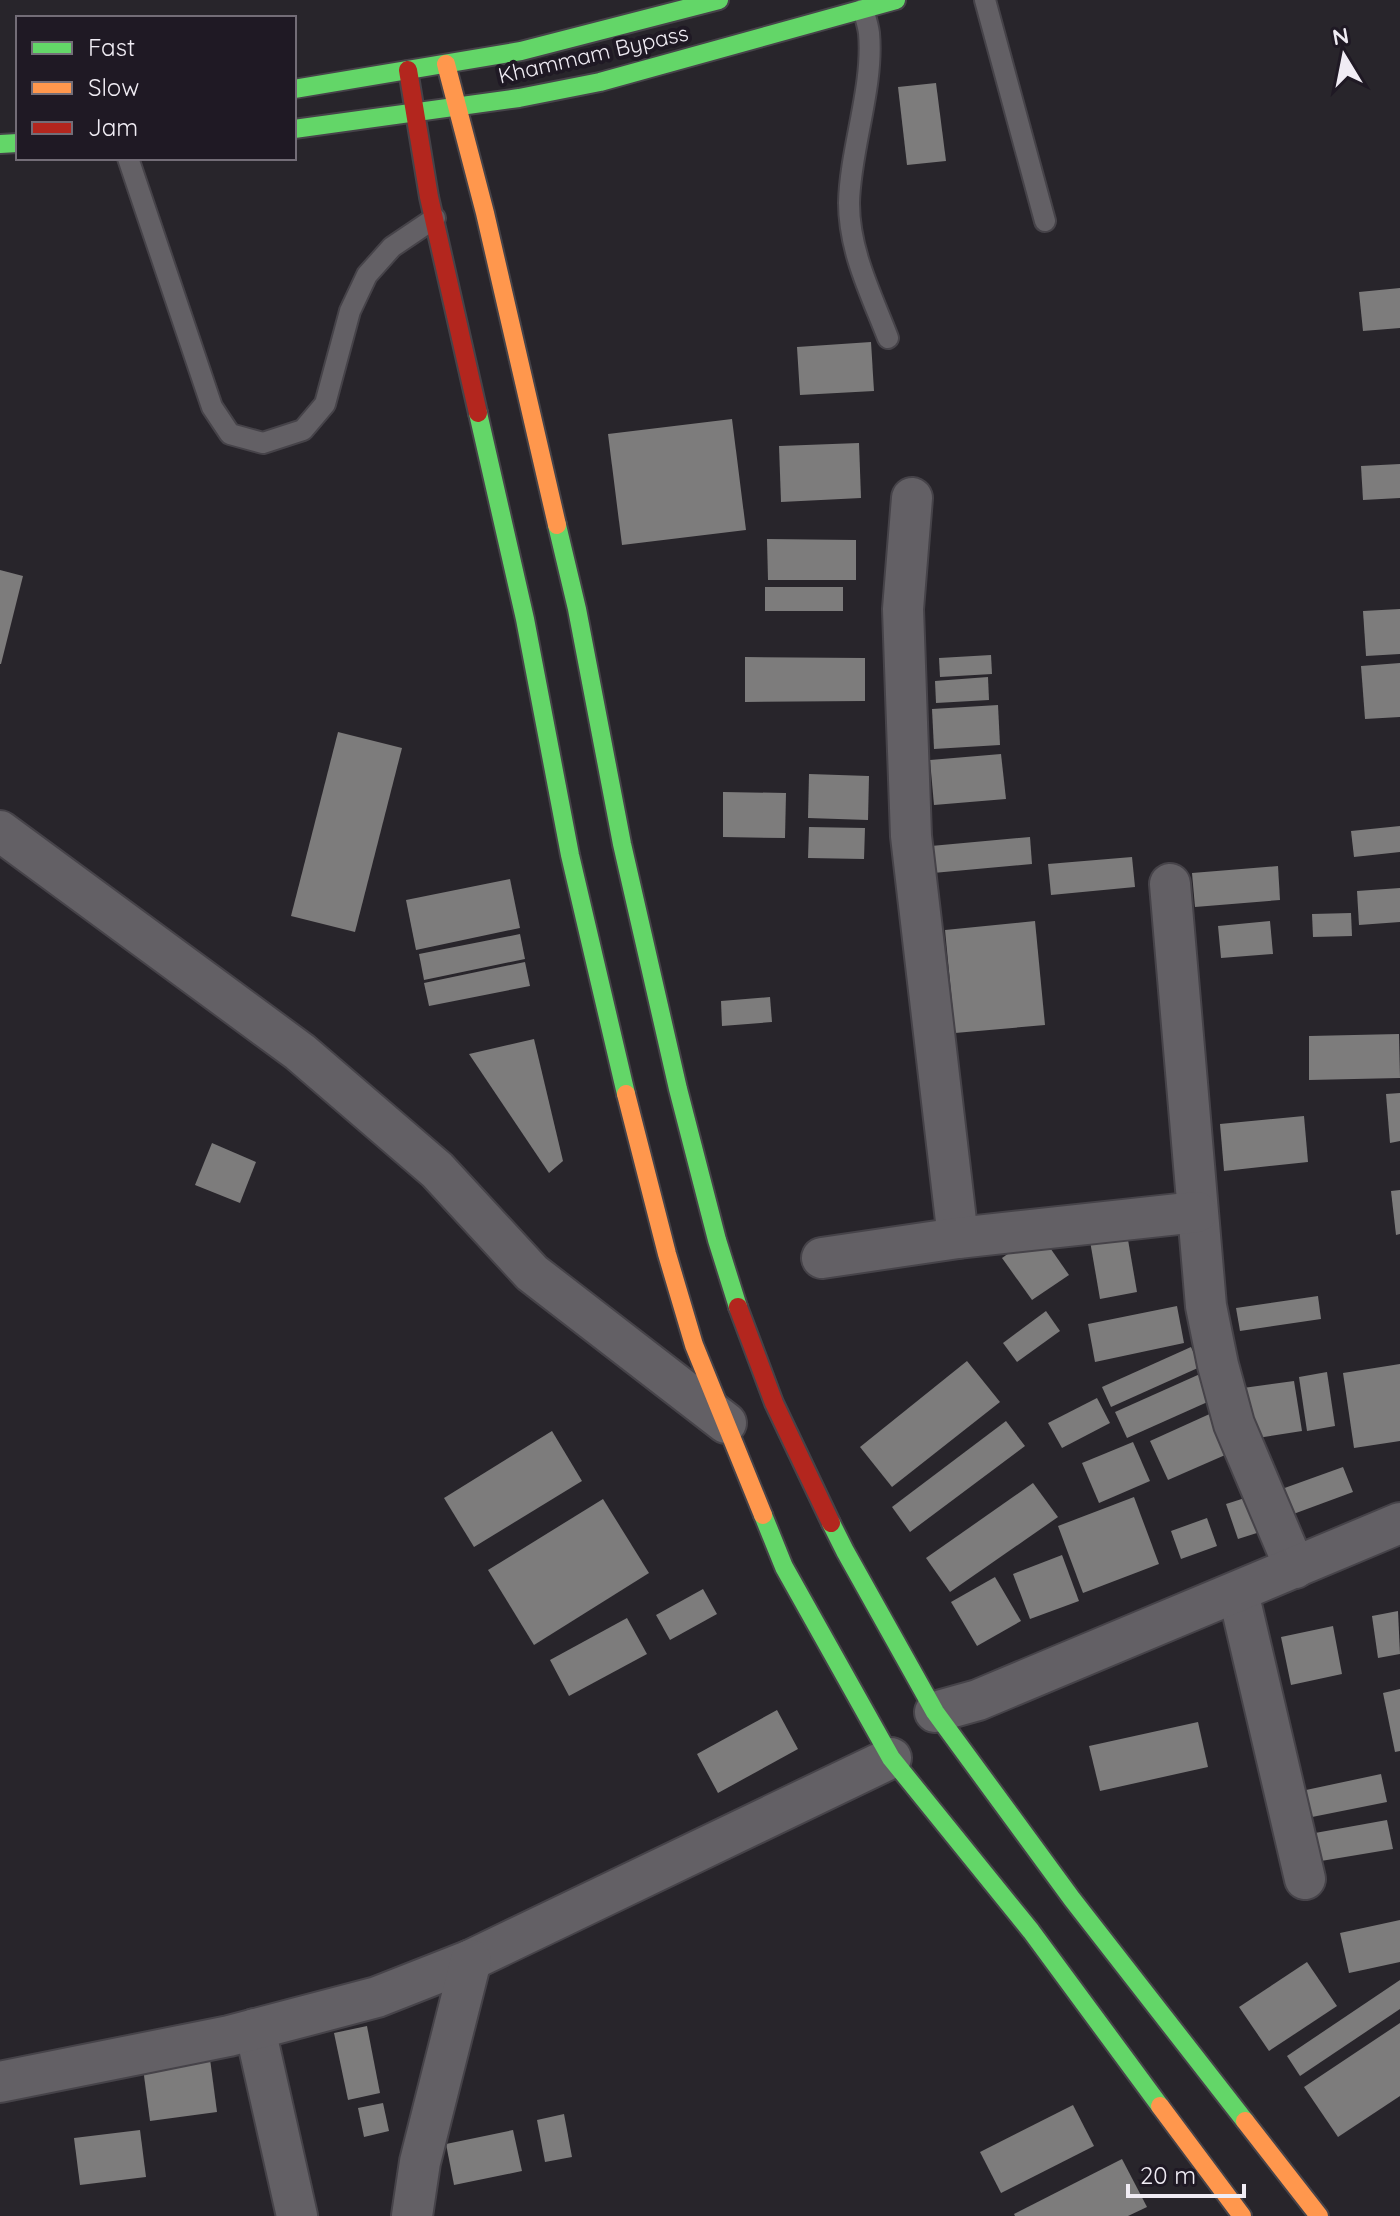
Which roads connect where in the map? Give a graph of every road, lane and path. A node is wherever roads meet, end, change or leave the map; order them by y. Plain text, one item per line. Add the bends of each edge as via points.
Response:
1 (719, 0) edge
2 (896, 0) edge
3 (985, 0) edge
4 (863, 9) junction
5 (446, 64) junction
6 (408, 70) junction
7 (296, 89) edge
8 (458, 106) junction
9 (415, 113) junction
10 (296, 129) edge
11 (129, 160) edge
12 (435, 218) junction
13 (1045, 221) dead end
14 (888, 338) dead end
15 (912, 498) dead end
16 (5, 844) edge
17 (1170, 884) dead end
18 (1197, 1212) junction
19 (958, 1238) junction
20 (822, 1258) dead end
21 (726, 1423) junction
22 (1400, 1523) edge
23 (1295, 1568) junction
24 (1238, 1592) junction
25 (935, 1712) junction
26 (891, 1758) junction
27 (1305, 1879) dead end
28 (471, 1960) junction
29 (255, 2029) junction
30 (0, 2082) edge
31 (297, 2216) edge
32 (412, 2216) edge
33 (1242, 2216) edge
34 (1319, 2216) edge

1 - 5 highway, Khammam Bypass via 521,51
2 - 4 highway, Khammam Bypass
3 - 13 lane
4 - 8 highway, Khammam Bypass via 600,82
4 - 14 lane via 869,32 867,74 849,200 850,229
5 - 6 highway, Khammam Bypass
5 - 8 highway
6 - 7 highway
6 - 9 highway
8 - 9 highway, Khammam Bypass
8 - 25 highway via 577,609 622,844 717,1240 774,1403 845,1551
9 - 10 highway, Khammam Bypass
9 - 12 highway
11 - 12 lane via 212,407 230,434 263,443 303,430 325,404 350,311 367,275 392,247
12 - 21 highway via 525,619 570,855 628,1101 694,1345
15 - 19 street via 903,609 911,836
16 - 21 street via 300,1052 437,1170 532,1273
17 - 18 street
18 - 19 street
18 - 23 street via 1206,1306 1234,1424
19 - 20 street
21 - 26 highway via 784,1567
22 - 23 street
23 - 24 street
24 - 25 street via 978,1700
24 - 27 street
25 - 34 highway via 1072,1899
26 - 28 street
26 - 33 highway via 1031,1931
28 - 29 street via 377,1997
28 - 32 street via 420,2162
29 - 30 street
29 - 31 street

